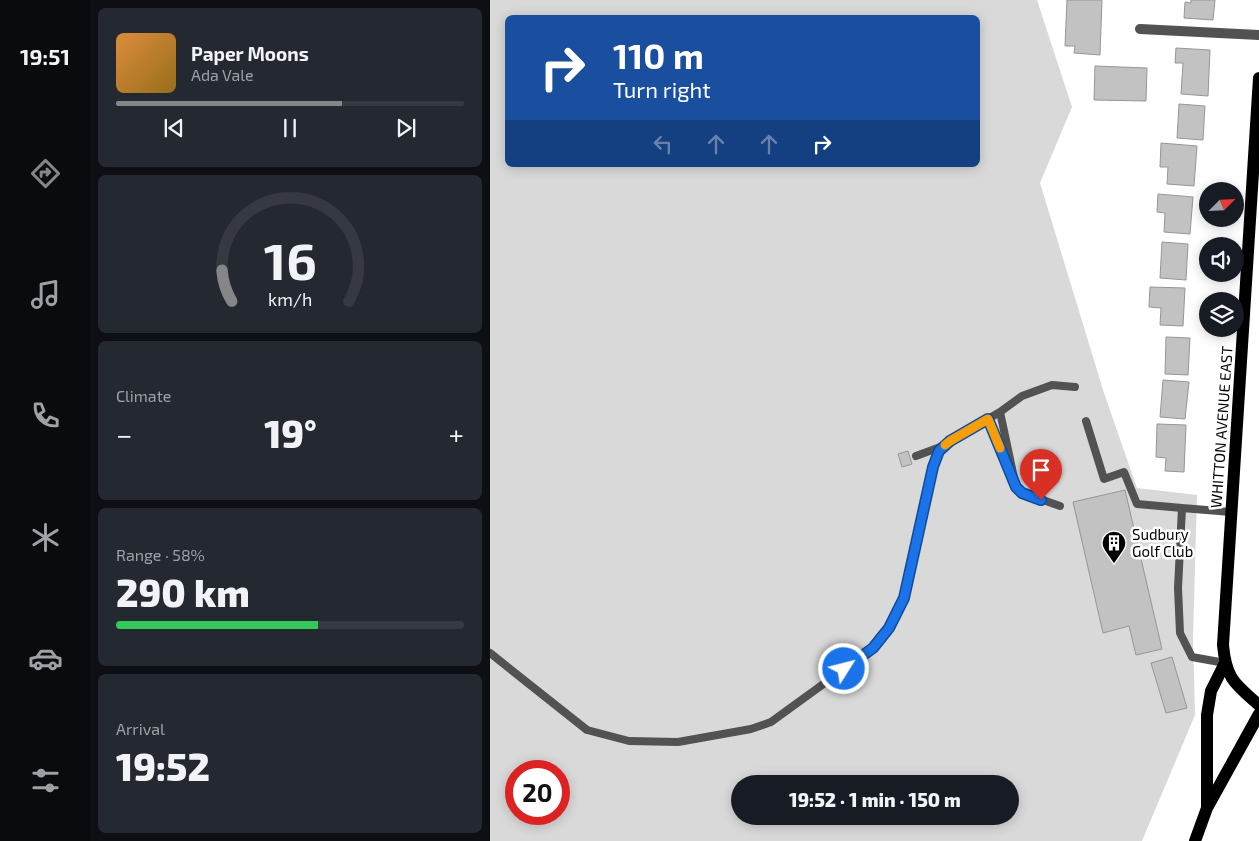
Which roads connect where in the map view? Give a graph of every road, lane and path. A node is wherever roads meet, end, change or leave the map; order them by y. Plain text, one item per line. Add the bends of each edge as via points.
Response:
1 (1140, 29) dead end
2 (1259, 35) edge
3 (1259, 78) edge
4 (1075, 387) dead end
5 (1000, 412) junction
6 (988, 419) junction
7 (1086, 421) dead end
8 (945, 446) junction
9 (916, 456) dead end
10 (1016, 487) junction
11 (1060, 506) dead end
12 (1182, 508) junction
13 (1232, 512) junction
14 (490, 653) edge
15 (1225, 663) junction
16 (1259, 705) edge
17 (1259, 714) edge
18 (1207, 808) junction
19 (1195, 841) edge

1 - 2 street
3 - 13 main road, WHITTON AVENUE EAST
4 - 5 lane via 1052,386 1022,396
5 - 6 lane
5 - 10 lane
6 - 8 lane
6 - 10 lane
7 - 12 lane via 1104,480 1124,472 1137,504
8 - 9 lane
8 - 14 lane via 939,451 933,467 904,598 889,628 873,648 771,722 751,729 678,742 629,741 587,730
10 - 11 lane via 1022,493
12 - 13 lane
12 - 15 lane via 1178,588 1180,633 1192,657
13 - 15 main road, WHITTON AVENUE EAST via 1223,645
15 - 16 main road, WHITTON AVENUE EAST via 1235,685
15 - 18 main road via 1211,691 1207,715
17 - 18 main road
18 - 19 main road

